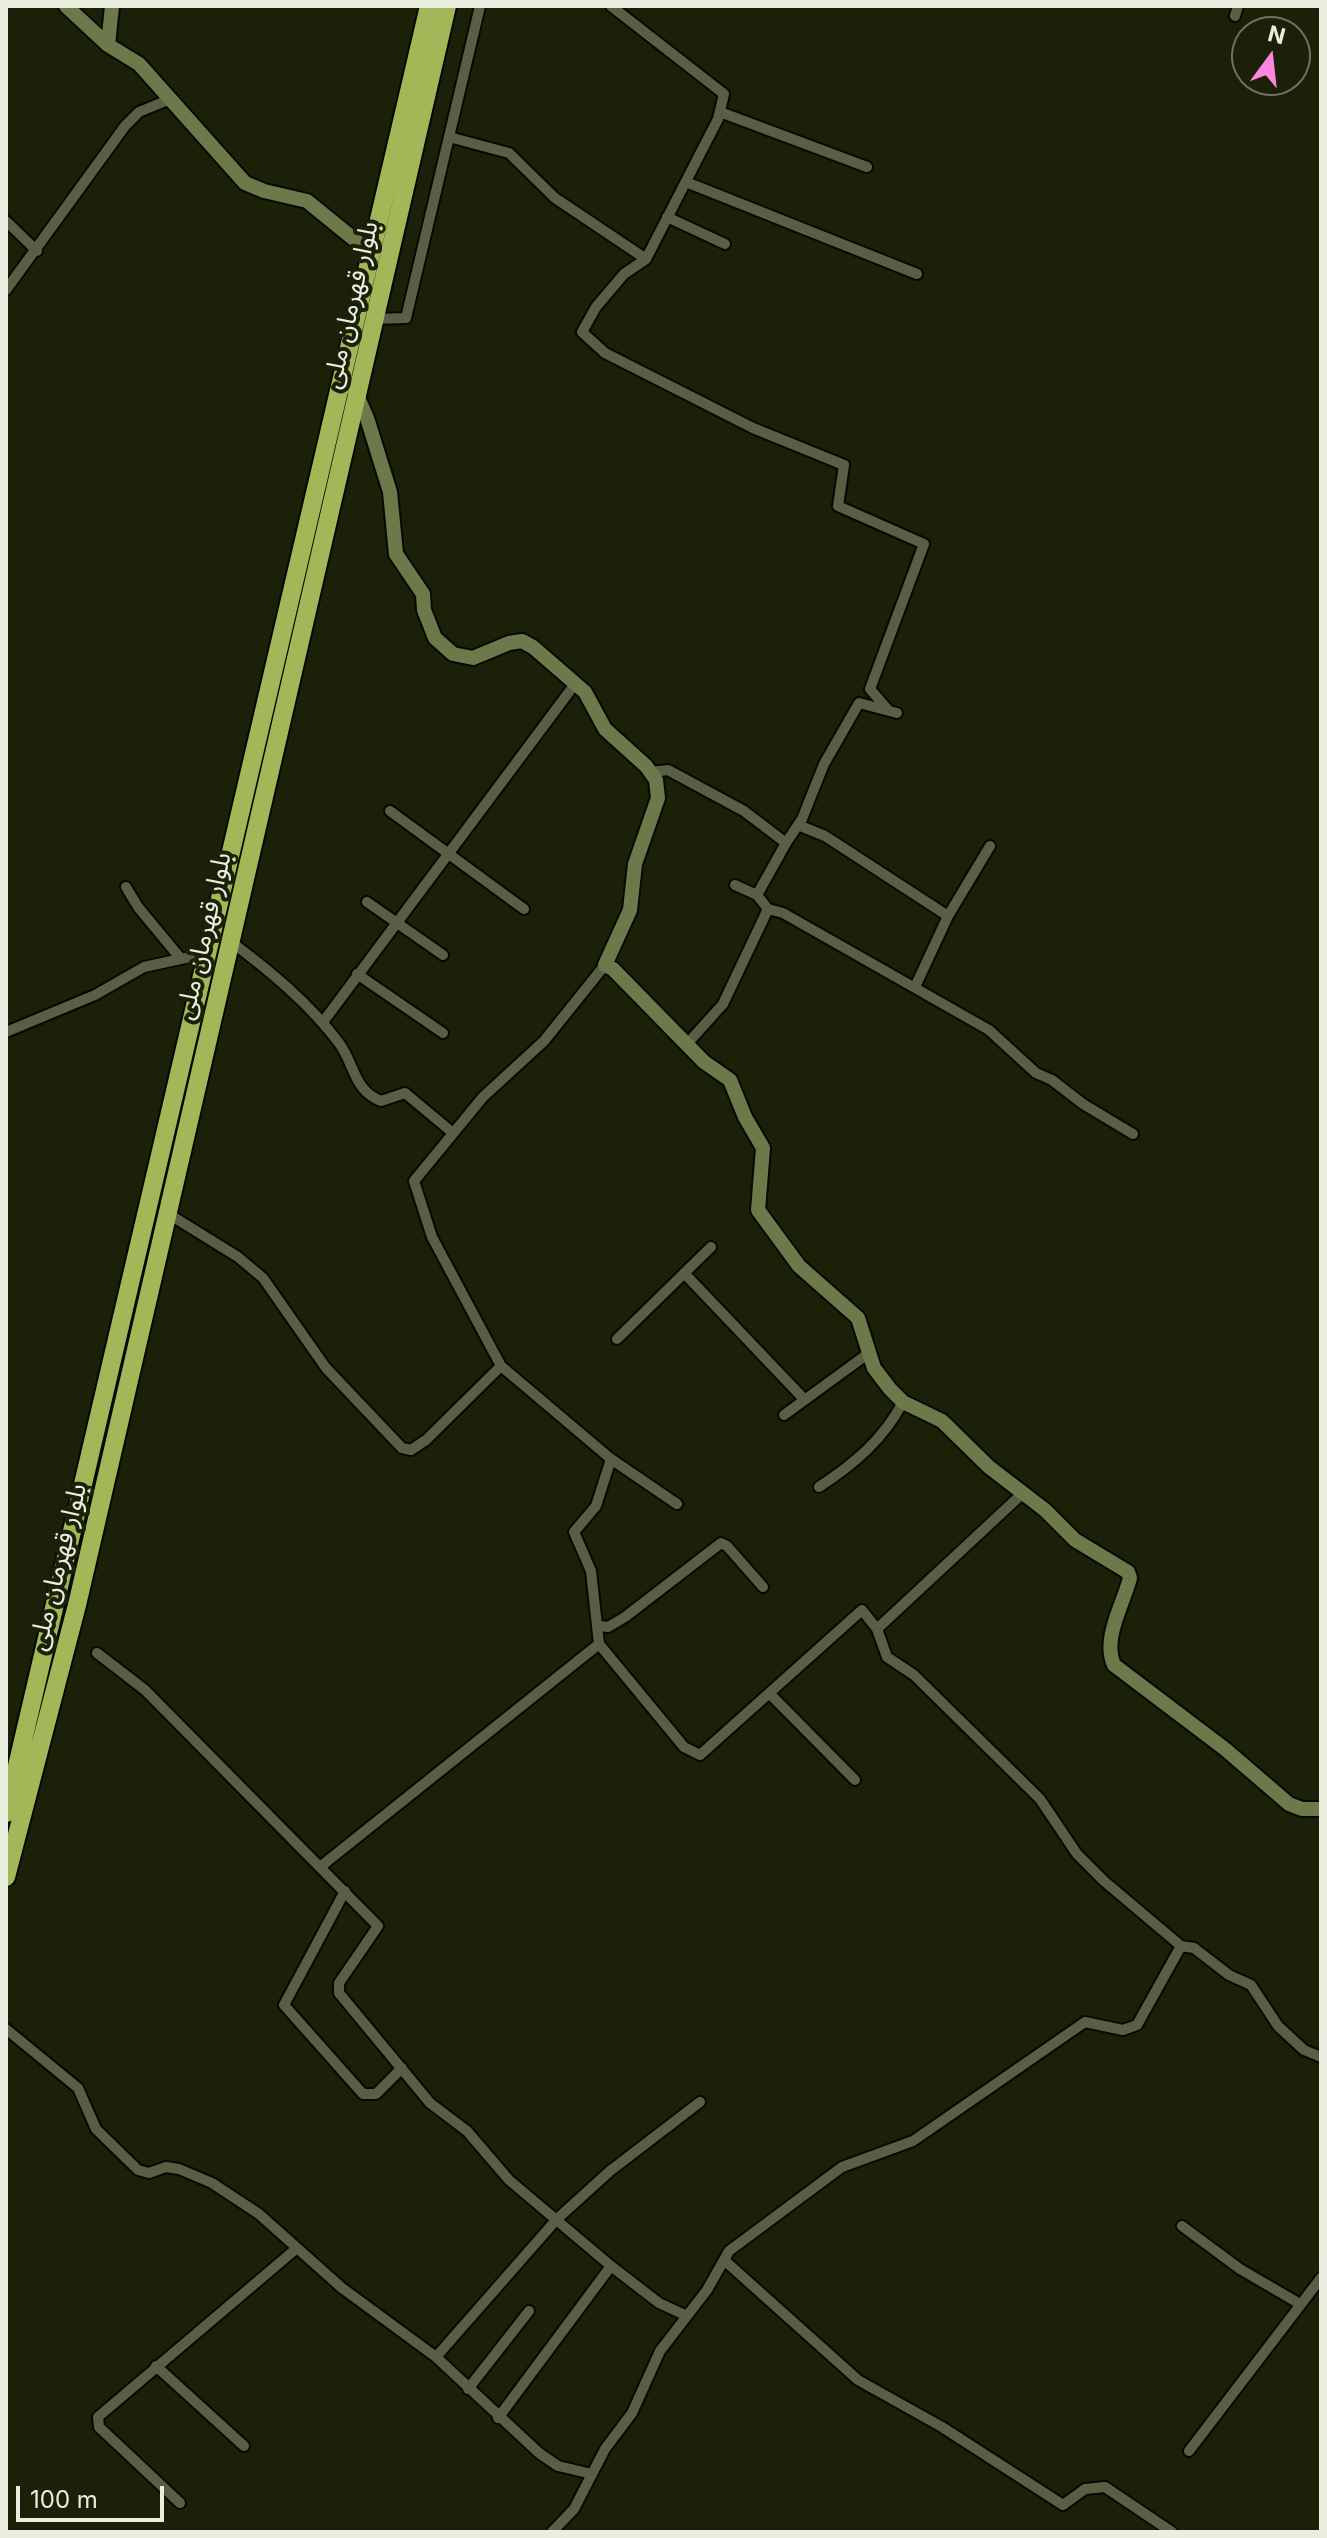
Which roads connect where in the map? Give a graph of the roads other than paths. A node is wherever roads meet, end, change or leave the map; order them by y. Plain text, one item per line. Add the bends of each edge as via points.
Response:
1 (66, 6) edge
2 (112, 6) edge
3 (429, 6) edge
4 (447, 6) edge
5 (480, 6) edge
6 (611, 6) edge
7 (108, 45) junction
8 (168, 100) junction
9 (720, 112) junction
10 (449, 137) junction
11 (867, 167) dead end
12 (686, 182) junction
13 (667, 217) junction
14 (6, 221) edge
15 (725, 244) dead end
16 (37, 251) junction
17 (371, 253) junction
18 (646, 259) junction
19 (917, 274) dead end
20 (6, 290) edge
21 (375, 319) junction
22 (342, 375) junction
23 (356, 393) junction
24 (575, 684) junction
25 (651, 772) junction
26 (390, 811) dead end
27 (798, 825) junction
28 (786, 843) junction
29 (990, 846) dead end
30 (450, 852) junction
31 (735, 885) dead end
32 (126, 887) dead end
33 (757, 895) junction
34 (367, 902) dead end
35 (524, 909) dead end
36 (768, 909) junction
37 (948, 916) junction
38 (395, 922) junction
39 (230, 941) junction
40 (208, 953) junction
41 (443, 955) dead end
42 (181, 959) junction
43 (605, 965) junction
44 (357, 974) junction
45 (915, 987) junction
46 (323, 1022) junction
47 (6, 1032) edge
48 (443, 1033) dead end
49 (687, 1044) junction
50 (453, 1133) junction
51 (1133, 1134) dead end
52 (167, 1213) junction
53 (711, 1247) dead end
54 (684, 1273) junction
55 (617, 1339) dead end
56 (869, 1353) junction
57 (501, 1366) junction
58 (803, 1398) junction
59 (903, 1402) junction
60 (784, 1415) dead end
61 (611, 1459) junction
62 (819, 1487) dead end
63 (1023, 1493) junction
64 (677, 1504) dead end
65 (763, 1587) dead end
66 (599, 1626) junction
67 (877, 1629) junction
68 (599, 1644) junction
69 (97, 1653) dead end
70 (769, 1693) junction
71 (855, 1780) dead end
72 (1321, 1809) edge
73 (6, 1813) edge
74 (320, 1867) junction
75 (6, 1877) edge
76 (345, 1891) junction
77 (1181, 1946) junction
78 (6, 2029) edge
79 (1321, 2057) edge
80 (402, 2068) junction
81 (700, 2102) dead end
82 (557, 2219) junction
83 (1182, 2226) dead end
84 (297, 2248) junction
85 (724, 2260) junction
86 (611, 2266) junction
87 (1321, 2278) edge
88 (1300, 2304) junction
89 (529, 2311) dead end
90 (685, 2315) junction
91 (436, 2357) junction
92 (156, 2366) junction
93 (468, 2389) junction
94 (498, 2418) junction
95 (244, 2446) dead end
96 (1189, 2451) dead end
97 (592, 2474) junction
98 (180, 2503) dead end
99 (552, 2532) edge
100 (1172, 2532) edge

1 - 7 street
2 - 7 street
3 - 17 highway, بلوار قهرمان ملی
4 - 21 highway, بلوار قهرمان ملی
5 - 10 street
6 - 9 street via 724,94
7 - 8 street via 139,64
8 - 16 street via 139,112 125,126
8 - 17 street via 245,183 307,201
9 - 11 street
9 - 12 street
10 - 18 street via 509,153 555,198
10 - 21 street via 406,318
12 - 13 street
12 - 19 street
13 - 15 street
13 - 18 street
14 - 16 street
16 - 20 street
17 - 22 highway, بلوار قهرمان ملی
18 - 27 street via 624,274 582,332 605,353 753,428 844,465 838,506 924,544 870,689 893,712 859,703 824,764
21 - 23 highway, بلوار قهرمان ملی
22 - 23 street
22 - 40 highway, بلوار قهرمان ملی
23 - 24 street via 390,492 396,554 423,594 435,638 453,654 473,658 522,641
23 - 39 highway, بلوار قهرمان ملی
24 - 25 street via 605,729
24 - 30 street
25 - 28 street via 668,770 744,811
25 - 43 street via 658,798 635,864 630,910
26 - 30 street
27 - 28 street
27 - 37 street via 825,836
28 - 33 street
29 - 37 street
30 - 35 street
30 - 38 street
31 - 33 street
32 - 42 street
33 - 36 street
34 - 38 street
36 - 45 street
36 - 49 street via 723,1004
37 - 45 street
38 - 41 street
38 - 44 street
39 - 46 street
39 - 52 highway, بلوار قهرمان ملی
40 - 42 street
40 - 73 highway, بلوار قهرمان ملی
42 - 47 street via 144,967 95,995
43 - 49 street
43 - 50 street via 544,1041
44 - 46 street
44 - 48 street
45 - 51 street via 989,1030 1020,1062
46 - 50 street via 345,1051 361,1090 381,1101 405,1093
49 - 56 street via 730,1080 763,1148 758,1210 799,1266 858,1318
50 - 57 street via 414,1181 432,1237
52 - 57 street via 263,1278 326,1368 402,1448 411,1450 426,1440
52 - 75 highway, بلوار قهرمان ملی via 77,1605
53 - 54 street
54 - 55 street
54 - 58 street
56 - 58 street
56 - 59 street via 874,1368
57 - 61 street
58 - 60 street
59 - 62 street via 889,1428 852,1465
59 - 63 street via 942,1421
61 - 64 street
61 - 66 street via 596,1506 574,1532 591,1571
63 - 67 street
63 - 72 street via 1075,1540 1128,1572 1109,1642 1114,1665 1289,1804
65 - 66 street via 721,1543 625,1617
66 - 68 street
67 - 70 street via 862,1610
67 - 77 street via 887,1657 924,1683 1040,1799 1077,1854
68 - 70 street via 695,1754
68 - 74 street
69 - 74 street via 145,1690
70 - 71 street
74 - 76 street
76 - 80 street via 378,1926 339,1983 339,1993
76 - 80 street via 284,2005 363,2094 376,2094
77 - 79 street via 1194,1948 1251,1985 1278,2026 1304,2050
77 - 85 street via 1137,2025 1123,2030 1085,2022 913,2141 842,2167 740,2241
78 - 84 street via 78,2088 96,2129 138,2170 179,2169 212,2183
80 - 82 street via 509,2180
81 - 82 street
82 - 86 street
82 - 91 street
83 - 88 street
84 - 91 street
84 - 92 street
85 - 90 street
85 - 100 street via 858,2380 1063,2505 1085,2489 1105,2487
86 - 90 street via 659,2303
86 - 94 street
87 - 88 street
88 - 96 street
89 - 93 street
90 - 97 street
91 - 93 street
92 - 95 street
92 - 98 street via 97,2422
93 - 94 street
94 - 97 street via 558,2466
97 - 99 street via 574,2509

